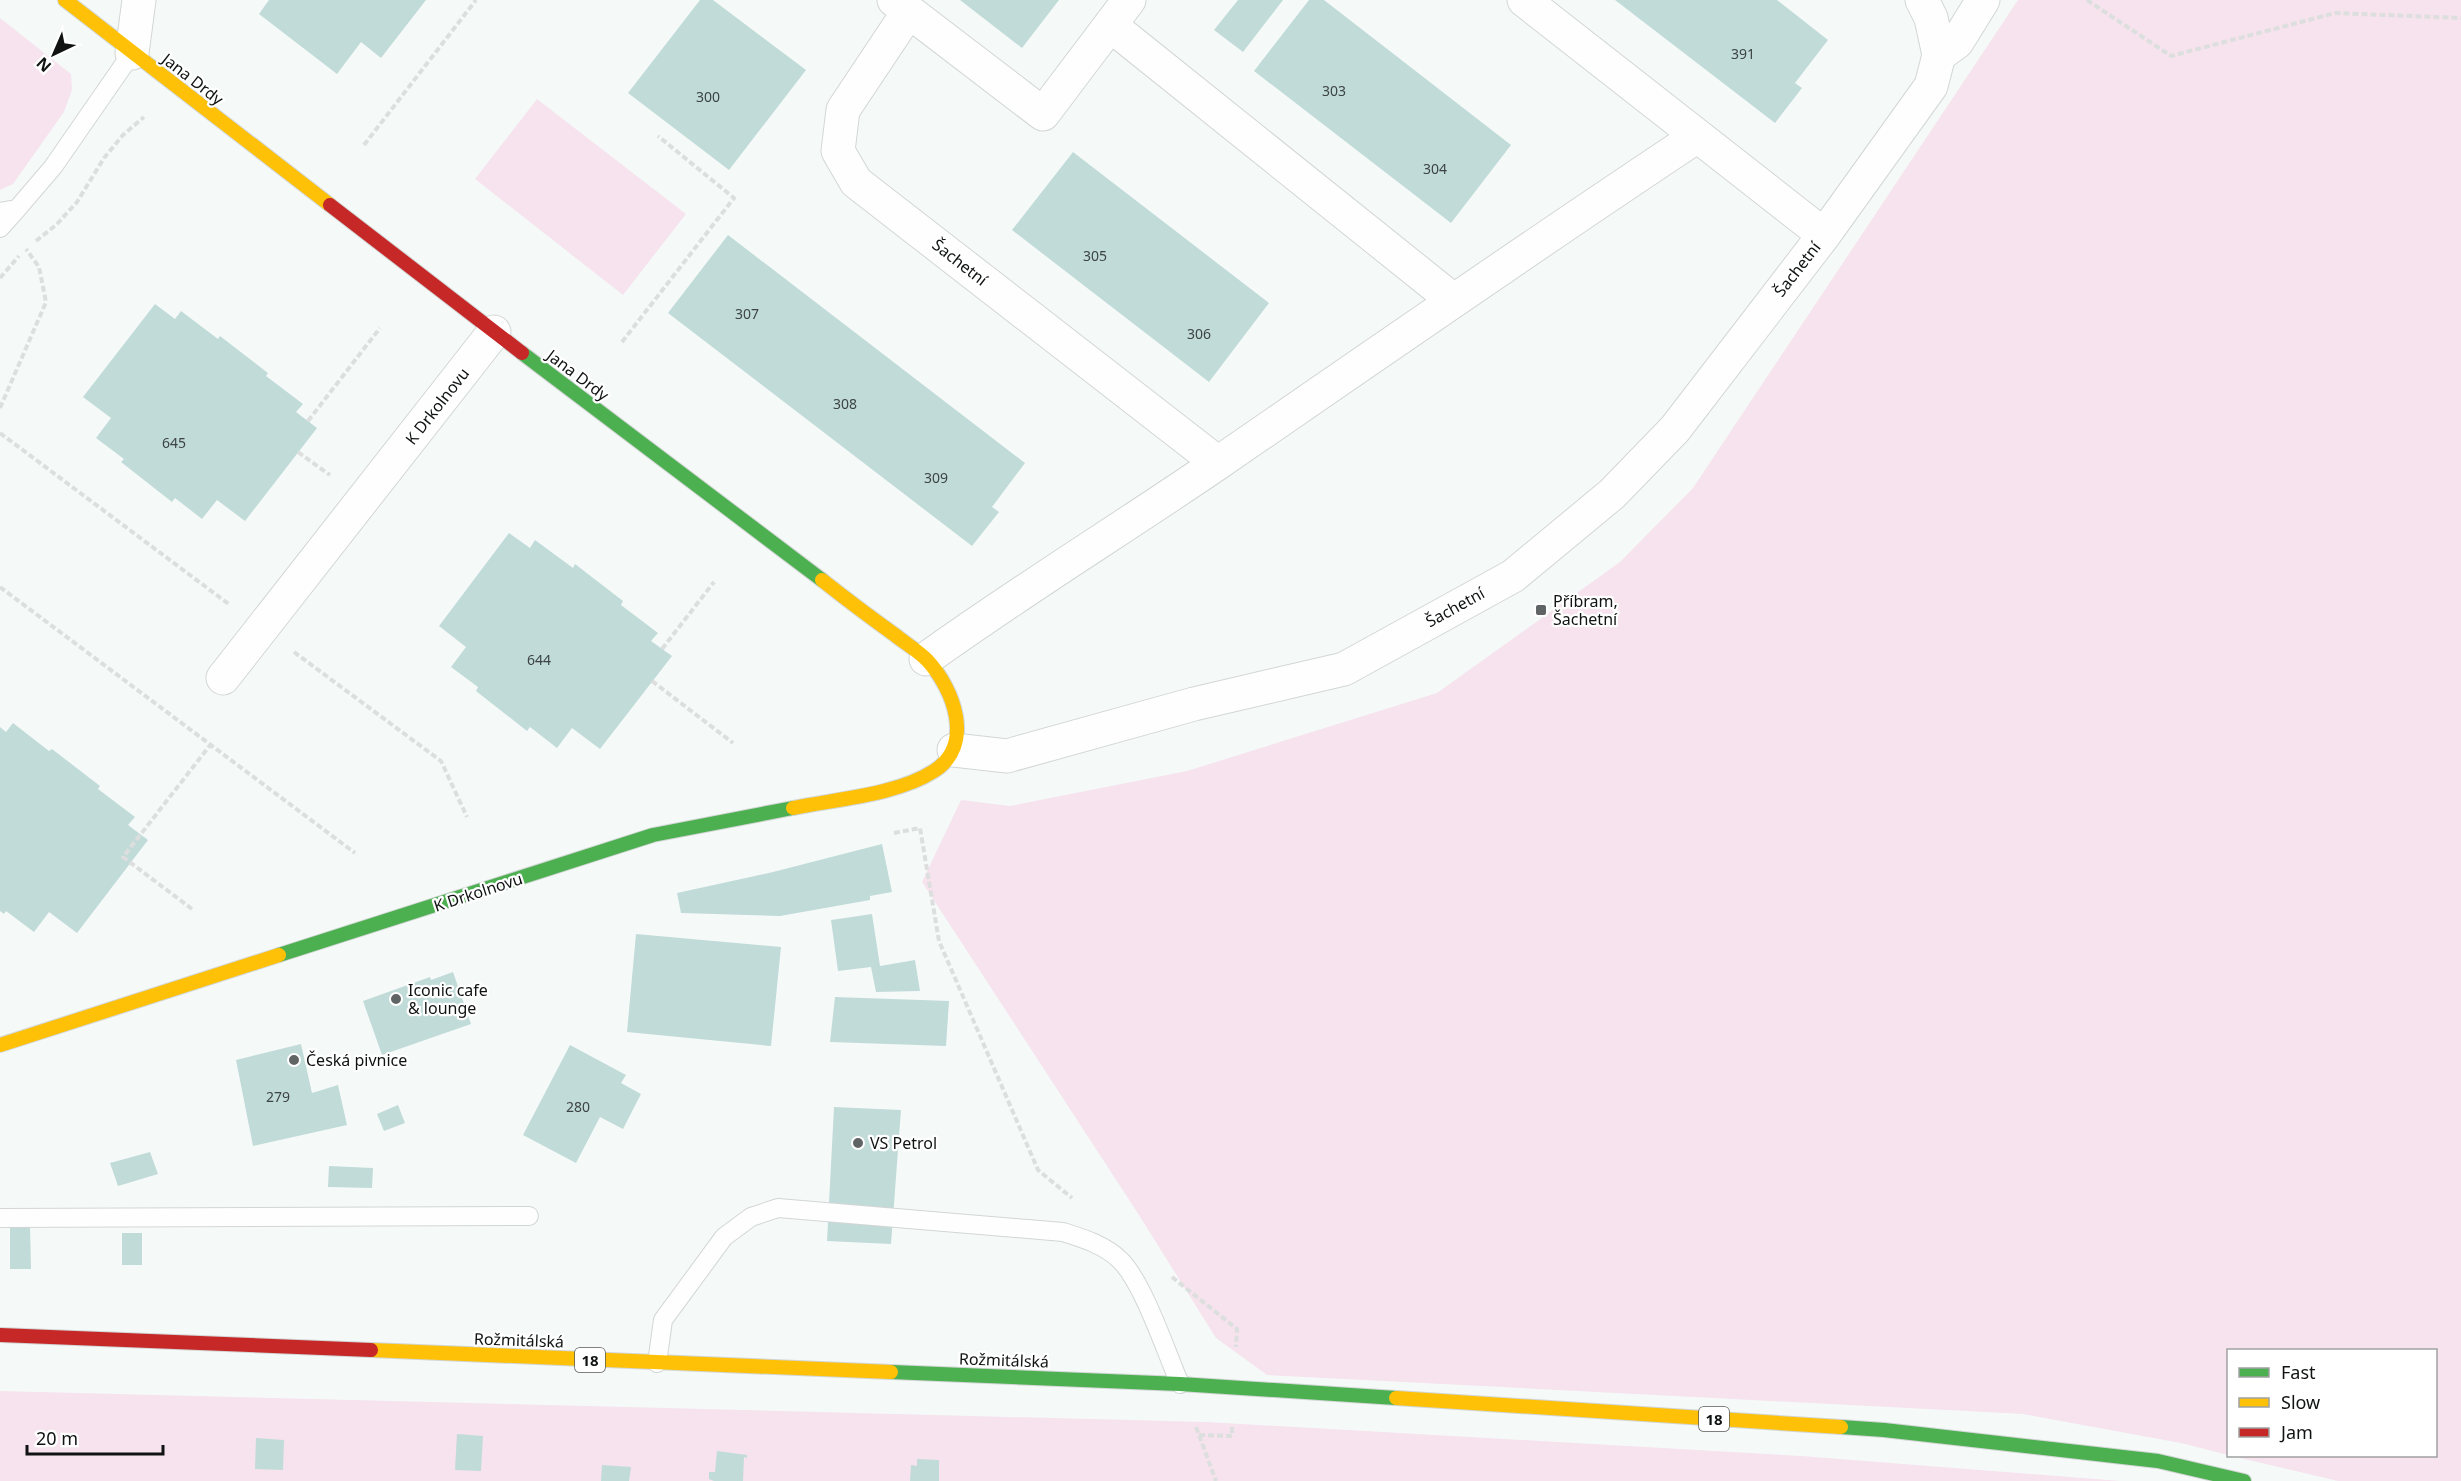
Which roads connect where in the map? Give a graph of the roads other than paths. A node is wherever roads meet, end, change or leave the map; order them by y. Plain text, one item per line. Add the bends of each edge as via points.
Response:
1 (65, 0) edge
2 (139, 0) edge
3 (1524, 0) edge
4 (1922, 0) edge
5 (1983, 0) edge
6 (902, 6) edge
7 (1119, 13) edge
8 (132, 53) junction
9 (1939, 55) junction
10 (1696, 137) junction
11 (9, 210) edge
12 (0, 228) edge
13 (1824, 235) junction
14 (1453, 300) junction
15 (494, 332) junction
16 (1218, 463) junction
17 (926, 659) junction
18 (223, 678) dead end
19 (954, 750) junction
20 (0, 1045) edge
21 (529, 1216) dead end
22 (0, 1218) edge
23 (0, 1335) edge
24 (657, 1363) junction
25 (1180, 1384) junction
26 (2244, 1481) edge

1 - 8 main road, Jana Drdy
2 - 8 street
3 - 10 street, Šachetní
4 - 9 street via 1932,18
5 - 9 street via 1957,42
6 - 7 street via 1043,114
6 - 16 street, Šachetní via 843,110 838,152 856,182
7 - 14 street
8 - 11 lane via 53,167
8 - 15 main road, Jana Drdy
9 - 13 street, Šachetní via 1931,86
10 - 13 street, Šachetní
10 - 14 street
11 - 12 lane
13 - 19 street, Šachetní via 1675,429 1612,494 1513,576 1344,669 1194,704 1008,756
14 - 16 street
15 - 17 main road, Jana Drdy
15 - 18 street, K Drkolnovu
16 - 17 street
17 - 19 main road, Jana Drdy via 950,694 957,717
19 - 20 main road, K Drkolnovu via 937,769 914,781 653,835
21 - 22 lane
23 - 24 main road, Rožmitálská / 18
24 - 25 main road, Rožmitálská / 18
24 - 25 lane via 663,1320 724,1237 751,1217 778,1208 1063,1232 1087,1240 1120,1260 1138,1284
25 - 26 main road, 18 via 1884,1430 2158,1461

